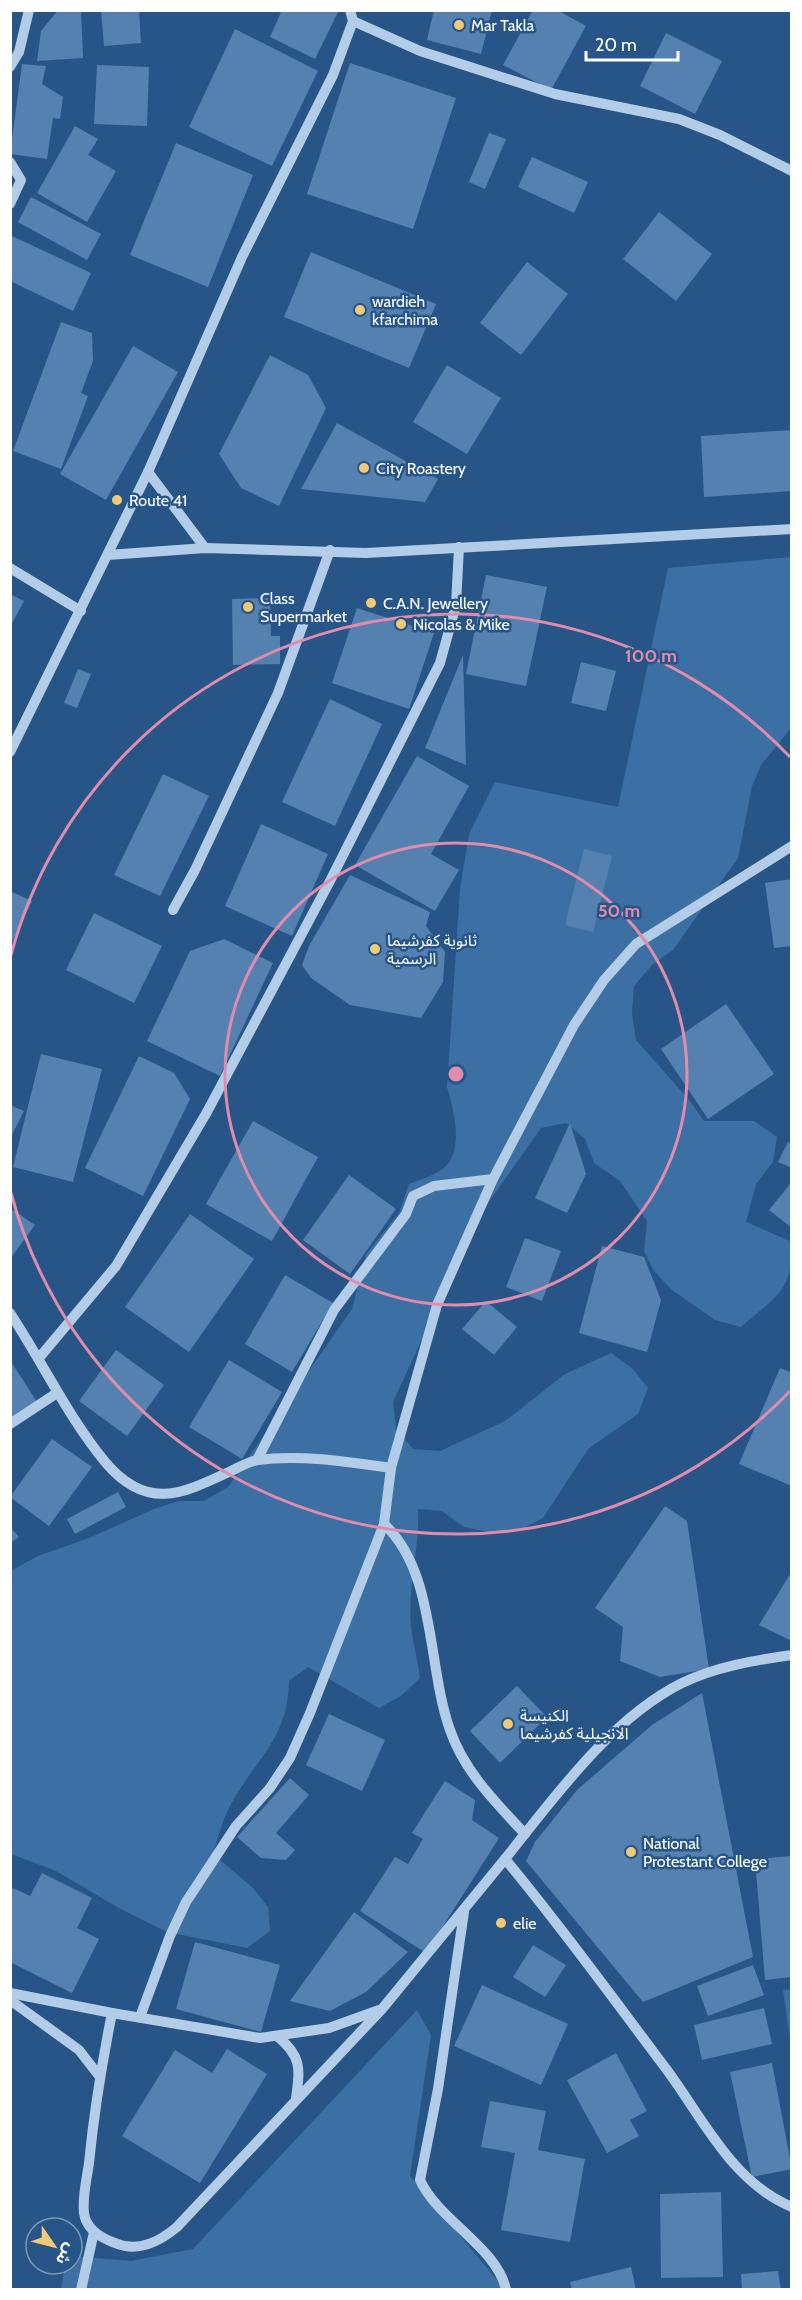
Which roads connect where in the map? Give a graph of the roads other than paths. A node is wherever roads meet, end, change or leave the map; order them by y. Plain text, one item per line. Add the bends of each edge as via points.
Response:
1 (29, 10) edge
2 (351, 16) edge
3 (10, 67) edge
4 (10, 162) edge
5 (792, 171) edge
6 (10, 204) edge
7 (148, 472) junction
8 (792, 529) edge
9 (459, 547) junction
10 (206, 549) junction
11 (330, 550) junction
12 (108, 555) junction
13 (10, 568) edge
14 (81, 611) junction
15 (10, 752) edge
16 (792, 846) edge
17 (173, 910) dead end
18 (493, 1179) junction
19 (10, 1313) edge
20 (39, 1358) junction
21 (57, 1393) junction
22 (10, 1424) edge
23 (257, 1460) junction
24 (391, 1468) junction
25 (384, 1524) junction
26 (792, 1655) edge
27 (525, 1834) junction
28 (505, 1859) junction
29 (464, 1912) junction
30 (10, 1993) edge
31 (10, 2000) edge
32 (382, 2009) junction
33 (112, 2013) junction
34 (140, 2017) junction
35 (278, 2036) junction
36 (100, 2077) junction
37 (296, 2098) junction
38 (792, 2207) edge
39 (94, 2232) junction
40 (81, 2289) edge
41 (507, 2289) edge

1 - 3 street via 19,52
2 - 5 street via 420,51 555,94 679,119
2 - 7 street via 333,75 242,257
4 - 6 street via 21,180
7 - 10 street
7 - 12 street
8 - 9 street
9 - 11 street via 366,553
9 - 20 street via 456,605 440,663 330,881 207,1112 116,1266
10 - 11 street
10 - 12 street
11 - 17 street via 278,693
12 - 14 street
13 - 14 street
14 - 15 street
16 - 18 street via 636,944 604,980 574,1024
18 - 23 street via 434,1186 413,1196 406,1214 334,1310
18 - 24 street via 437,1305
19 - 20 street
20 - 21 street
21 - 22 street
21 - 23 street via 108,1465 142,1490 177,1495
23 - 24 street via 332,1461
24 - 25 street
25 - 27 street via 400,1538 413,1567 450,1731 468,1767
25 - 34 street via 290,1758 236,1826 186,1902
26 - 27 street via 749,1661 682,1683 646,1706 568,1777
27 - 28 street
28 - 29 street
28 - 38 street via 667,2069 736,2168 758,2189
29 - 32 street
29 - 41 street via 438,2089 420,2180 438,2208 490,2259
30 - 33 street
31 - 36 street via 79,2050
32 - 35 street via 329,2028
32 - 37 street
33 - 34 street
33 - 36 street
34 - 35 street via 260,2037
35 - 37 street via 297,2057 300,2072
36 - 39 street via 84,2200 84,2214
37 - 39 street via 165,2237 137,2248 121,2246
39 - 40 street

